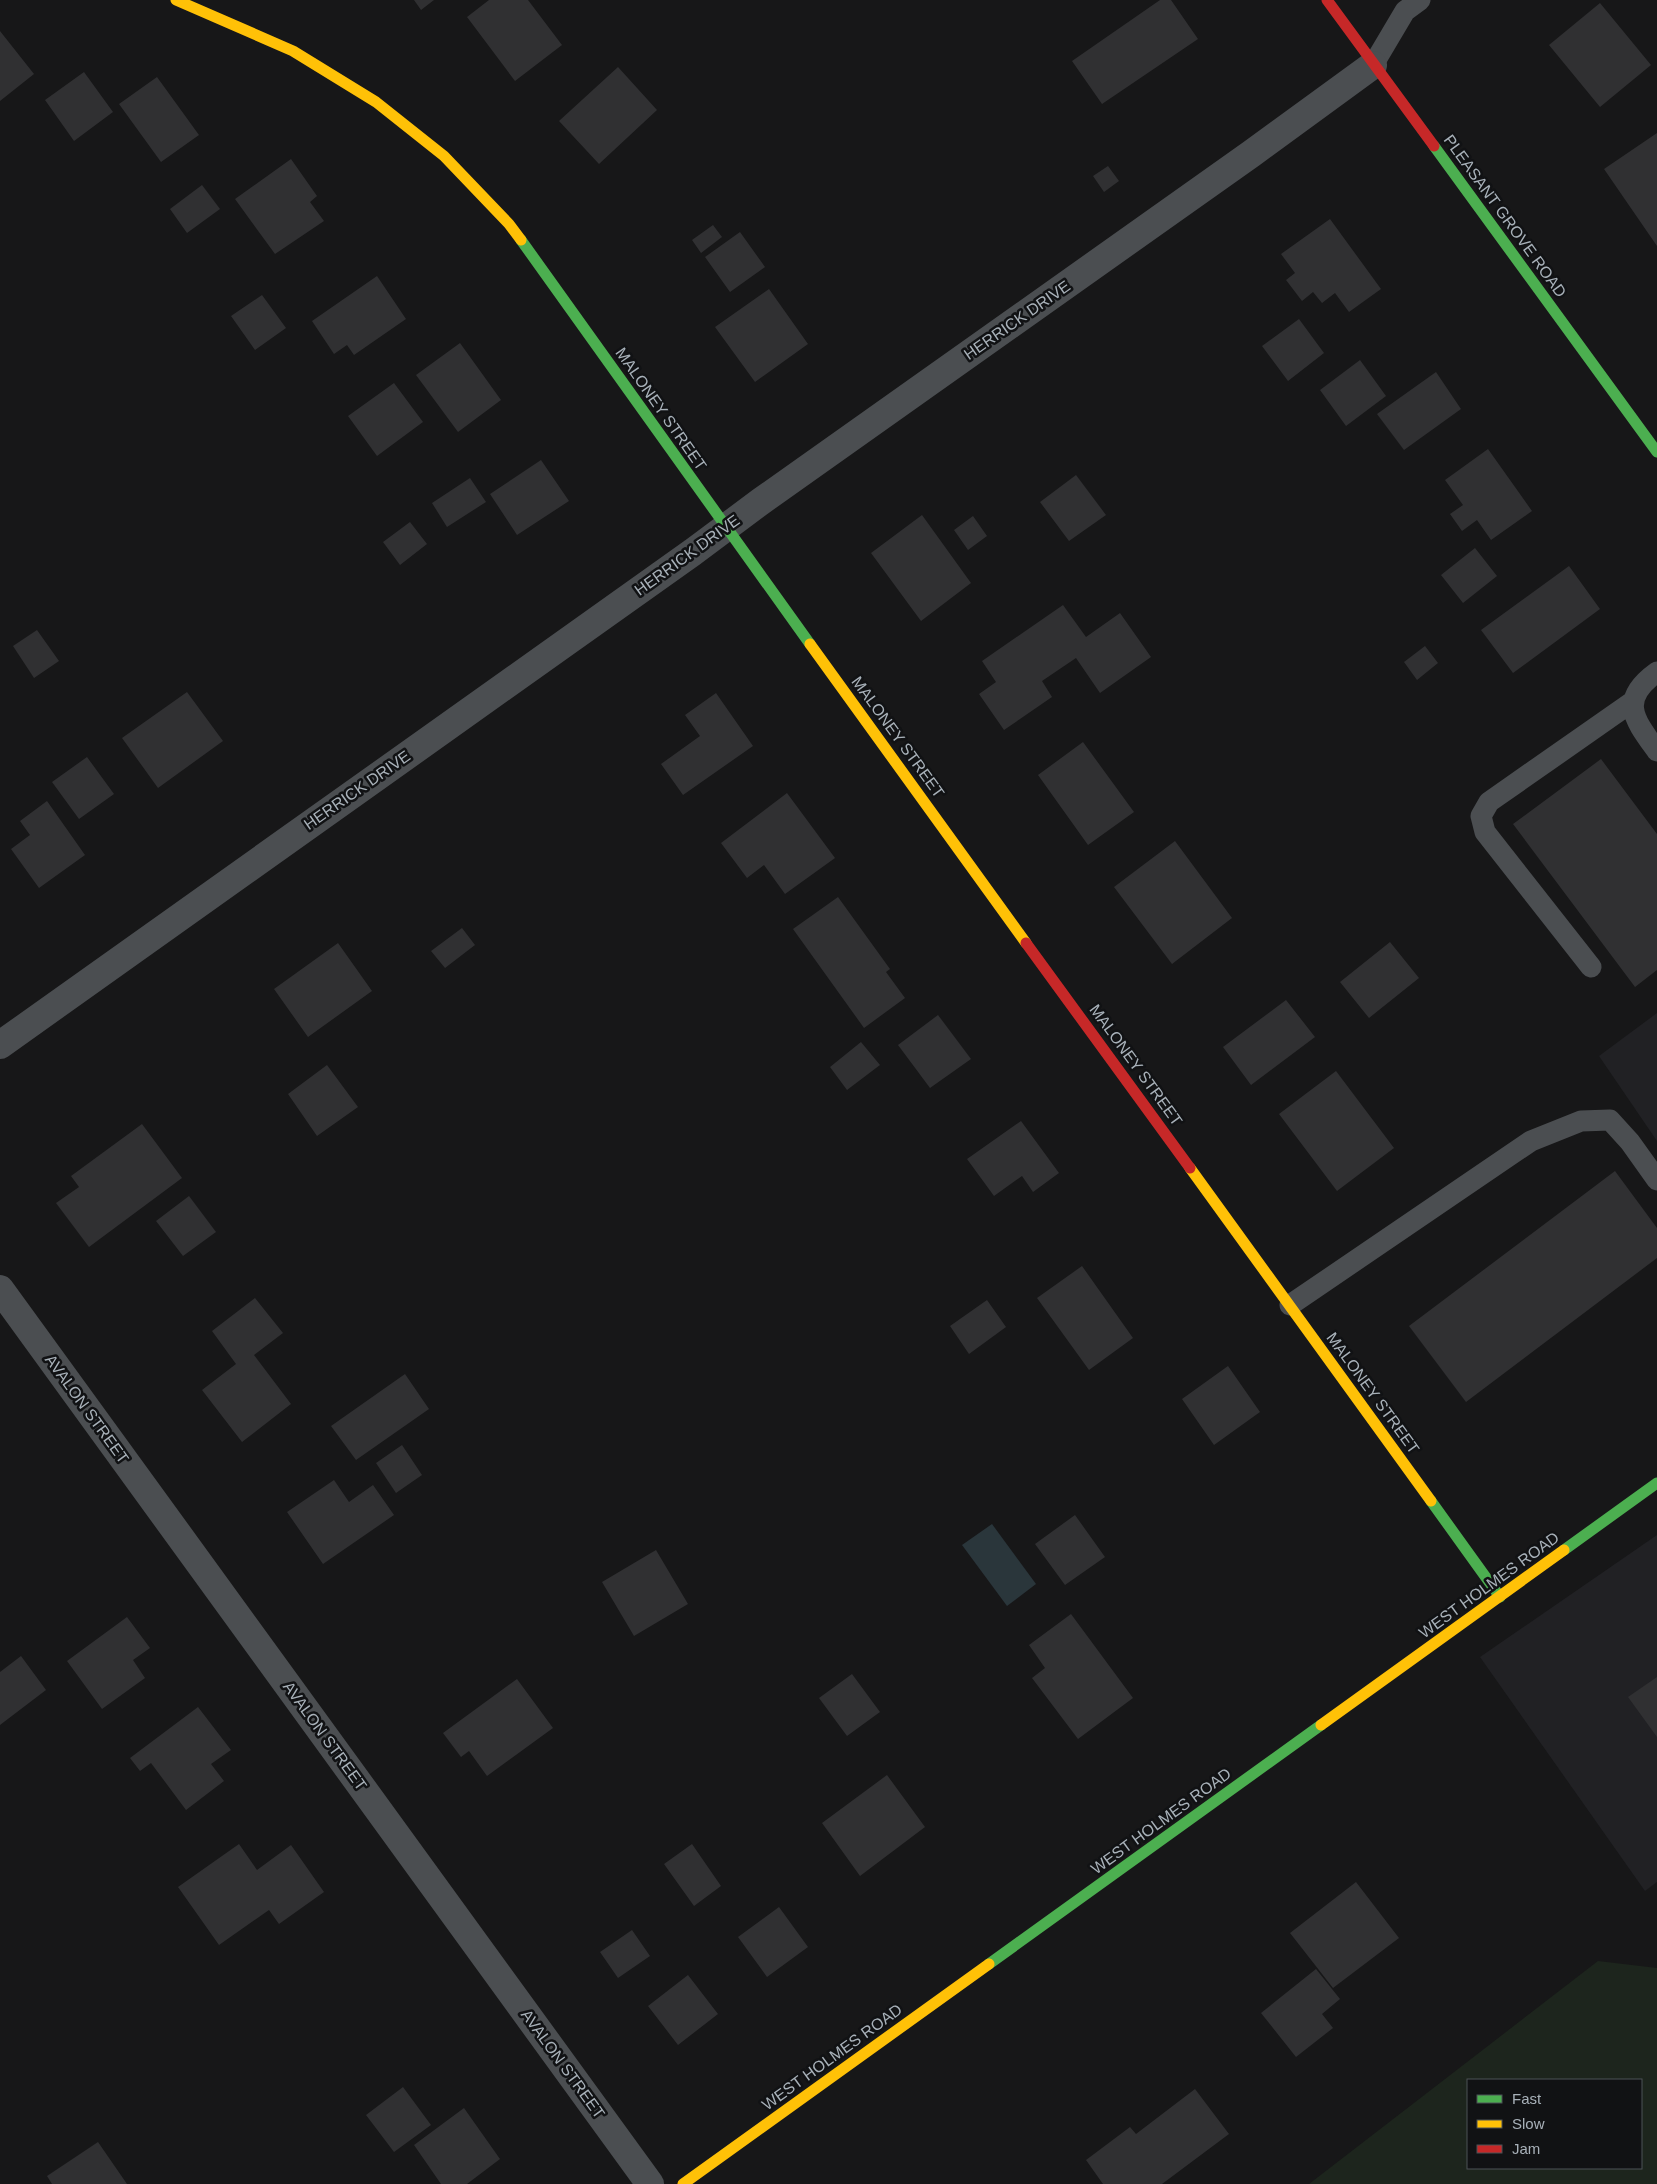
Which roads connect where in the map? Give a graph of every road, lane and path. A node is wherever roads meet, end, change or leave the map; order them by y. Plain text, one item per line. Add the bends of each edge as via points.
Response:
1 (176, 0) edge
2 (1327, 0) edge
3 (1420, 0) edge
4 (1374, 65) junction
5 (1657, 452) edge
6 (726, 528) junction
7 (1657, 672) edge
8 (1632, 702) junction
9 (1657, 751) edge
10 (1591, 967) dead end
11 (0, 1045) edge
12 (1657, 1180) edge
13 (0, 1289) edge
14 (1290, 1305) junction
15 (1657, 1484) edge
16 (1500, 1597) junction
17 (650, 2184) edge
18 (683, 2184) edge

1 - 6 street, MALONEY STREET via 292,50 376,102 444,156 509,224
2 - 4 street, PLEASANT GROVE ROAD
3 - 4 lane via 1404,11
4 - 5 street, PLEASANT GROVE ROAD
4 - 6 street, HERRICK DRIVE
6 - 11 street, HERRICK DRIVE
6 - 14 street, MALONEY STREET
7 - 8 lane via 1642,683
8 - 9 lane via 1636,722
8 - 10 lane via 1489,802 1481,816 1485,832
12 - 14 lane via 1610,1120 1581,1121 1531,1141
13 - 17 street, AVALON STREET
14 - 16 street, MALONEY STREET
15 - 16 street, WEST HOLMES ROAD
16 - 18 street, WEST HOLMES ROAD

